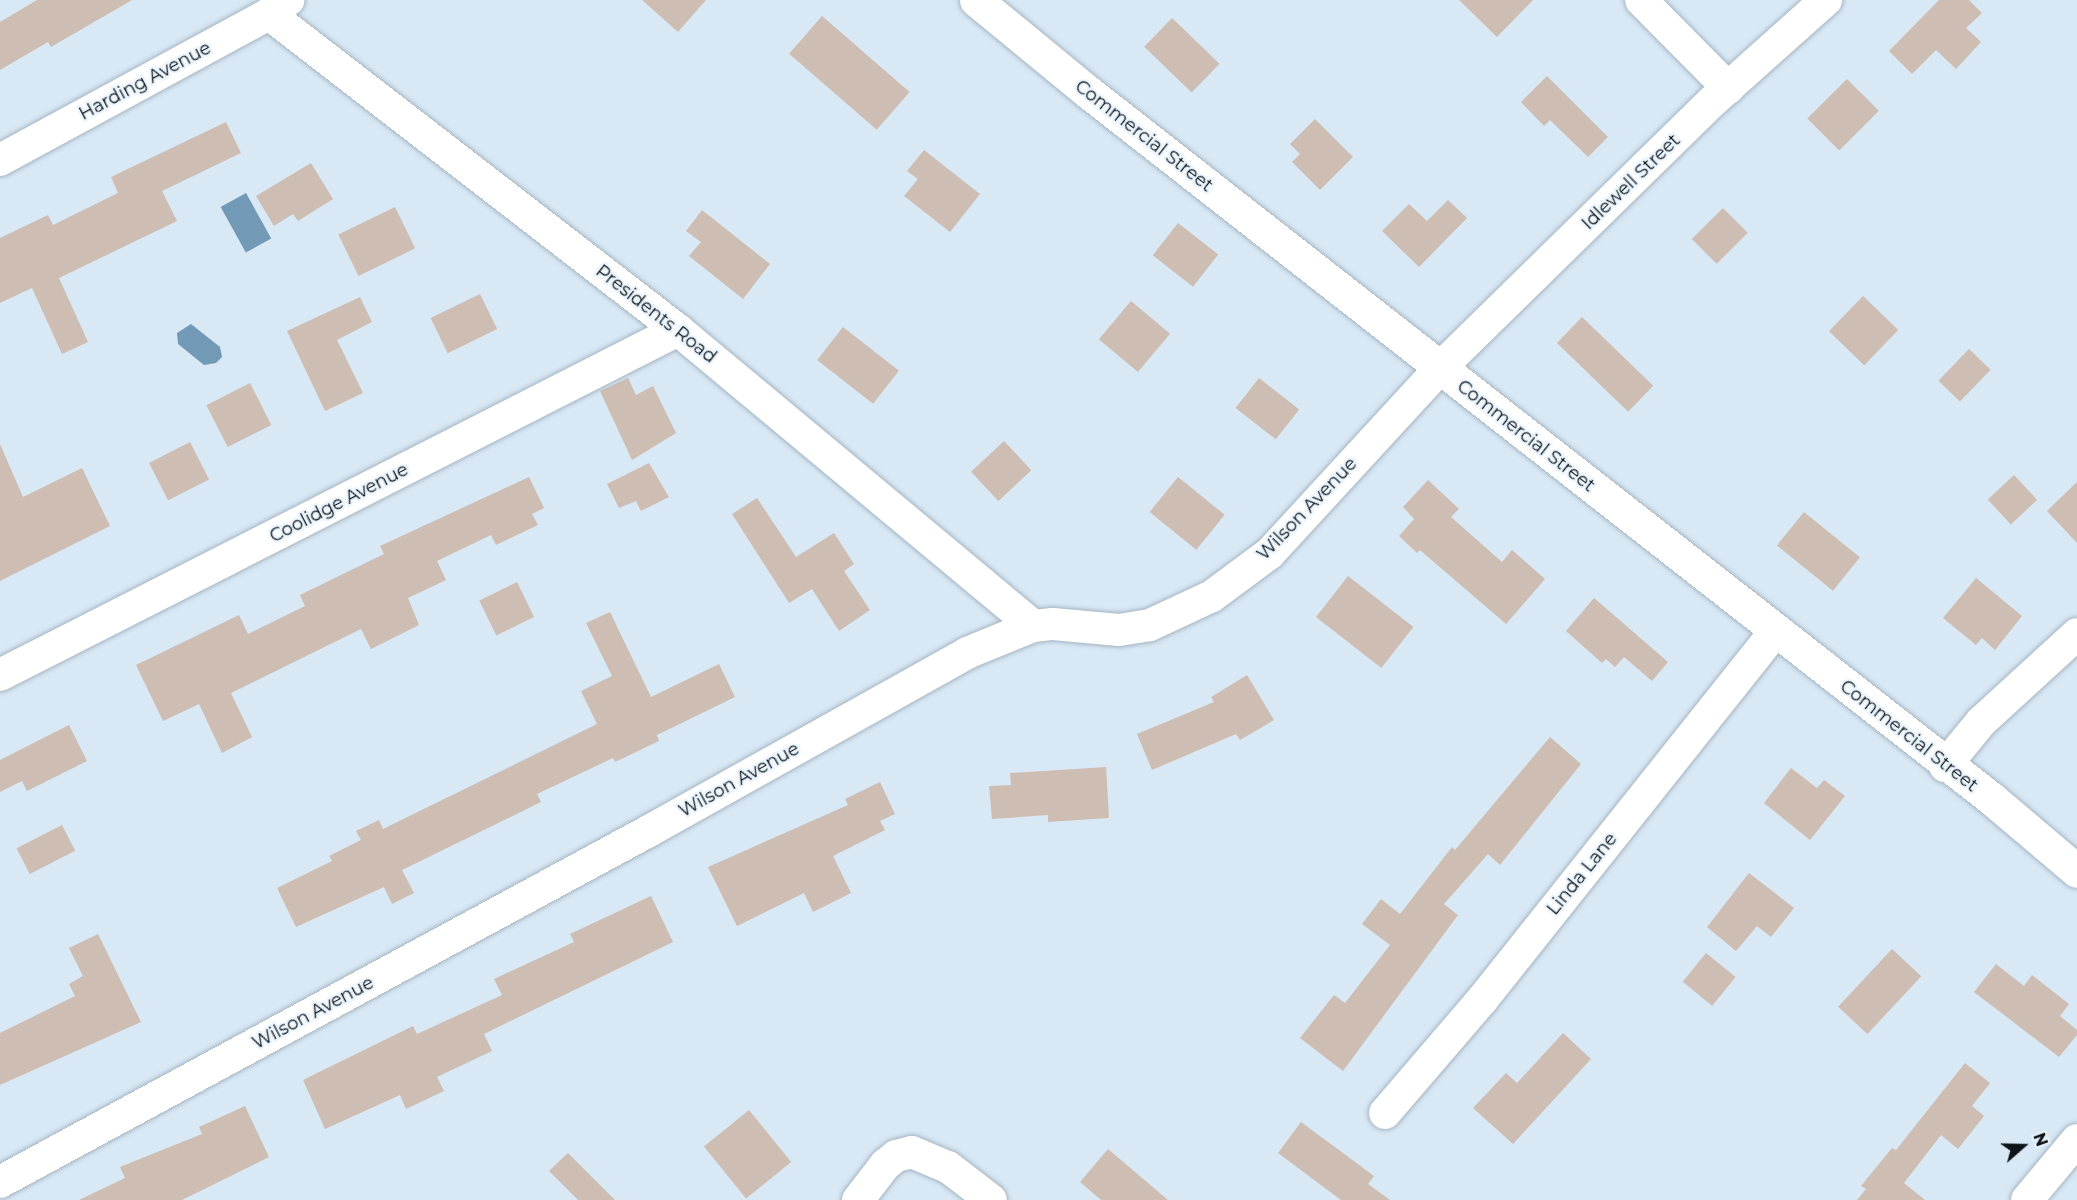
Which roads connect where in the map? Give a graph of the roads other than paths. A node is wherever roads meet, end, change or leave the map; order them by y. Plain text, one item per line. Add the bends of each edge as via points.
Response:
1 (1641, 0) edge
2 (1826, 0) edge
3 (987, 3) edge
4 (278, 7) edge
5 (1728, 88) junction
6 (0, 160) edge
7 (678, 330) junction
8 (1440, 368) junction
9 (1033, 626) junction
10 (1775, 632) junction
11 (2077, 634) edge
12 (0, 675) edge
13 (1945, 766) junction
14 (2077, 871) edge
15 (1385, 1113) dead end
16 (2077, 1140) edge
17 (0, 1182) edge
18 (858, 1200) edge
19 (991, 1200) edge
20 (2026, 1200) edge

1 - 5 street
2 - 5 street, Idlewell Street
3 - 8 main road, Commercial Street
4 - 6 street, Harding Avenue
4 - 7 street, Presidents Road
5 - 8 street, Idlewell Street
7 - 9 street, Presidents Road
7 - 12 street, Coolidge Avenue
8 - 9 street, Wilson Avenue via 1270,553 1212,596 1150,625 1119,630
8 - 10 main road, Commercial Street
9 - 17 street, Wilson Avenue via 967,653 649,831
10 - 13 main road, Commercial Street
10 - 15 street, Linda Lane via 1482,1000
11 - 13 street via 1981,722
13 - 14 main road, Commercial Street
16 - 20 street
18 - 19 street via 885,1165 896,1156 912,1152 948,1167

